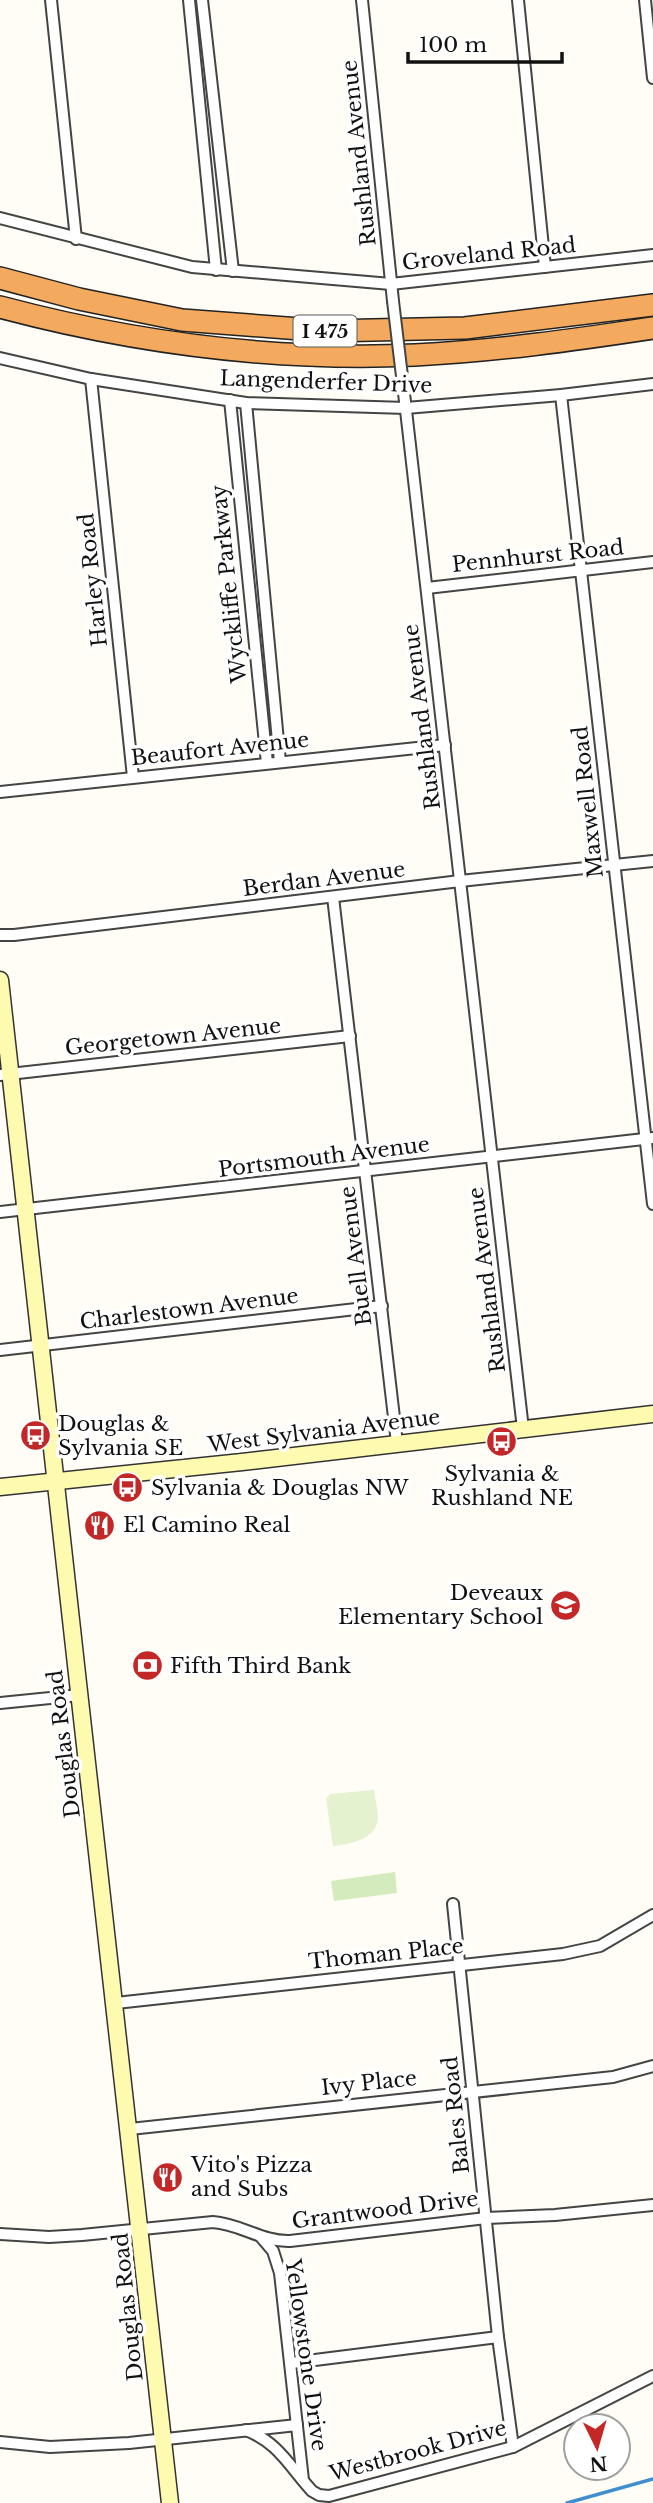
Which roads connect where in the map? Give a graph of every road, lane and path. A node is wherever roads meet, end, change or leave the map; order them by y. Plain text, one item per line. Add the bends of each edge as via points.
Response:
1 (51, 0) edge
2 (189, 0) edge
3 (202, 0) edge
4 (362, 0) edge
5 (518, 0) edge
6 (645, 0) edge
7 (653, 78) edge
8 (0, 218) edge
9 (76, 239) junction
10 (653, 256) edge
11 (545, 267) junction
12 (216, 270) junction
13 (233, 271) junction
14 (0, 278) edge
15 (391, 284) junction
16 (653, 305) edge
17 (0, 307) edge
18 (653, 328) edge
19 (653, 334) edge
20 (595, 337) junction
21 (0, 358) edge
22 (91, 379) junction
23 (653, 384) edge
24 (561, 395) junction
25 (230, 400) junction
26 (246, 403) junction
27 (406, 408) junction
28 (653, 562) edge
29 (581, 571) junction
30 (427, 588) junction
31 (445, 745) junction
32 (280, 762) junction
33 (267, 763) junction
34 (133, 777) junction
35 (0, 792) edge
36 (653, 861) edge
37 (614, 865) junction
38 (460, 881) junction
39 (333, 897) junction
40 (0, 935) edge
41 (0, 980) edge
42 (350, 1036) junction
43 (5, 1075) edge
44 (649, 1139) edge
45 (492, 1157) junction
46 (366, 1172) junction
47 (653, 1204) edge
48 (23, 1210) junction
49 (0, 1212) edge
50 (382, 1306) junction
51 (39, 1345) junction
52 (0, 1350) edge
53 (653, 1414) edge
54 (523, 1429) junction
55 (397, 1443) junction
56 (55, 1480) junction
57 (0, 1487) edge
58 (80, 1695) junction
59 (0, 1703) edge
60 (453, 1904) dead end
61 (653, 1915) edge
62 (460, 1965) junction
63 (116, 2003) junction
64 (653, 2066) edge
65 (472, 2092) junction
66 (130, 2129) junction
67 (653, 2206) edge
68 (486, 2218) junction
69 (140, 2229) junction
70 (0, 2234) edge
71 (261, 2237) junction
72 (498, 2337) junction
73 (291, 2363) junction
74 (653, 2376) edge
75 (297, 2425) junction
76 (246, 2430) junction
77 (163, 2438) junction
78 (0, 2442) edge
79 (513, 2447) junction
80 (303, 2482) junction
81 (170, 2503) edge

1 - 9 street
2 - 12 street
3 - 13 street
4 - 15 street, Rushland Avenue
5 - 11 street
6 - 7 street
8 - 9 street, Groveland Road
9 - 12 street, Groveland Road
10 - 11 street, Groveland Road
11 - 15 street, Groveland Road
12 - 13 street, Groveland Road
13 - 15 street, Groveland Road
14 - 16 highway, I 475 via 182,320 327,331 464,328
15 - 27 street, Rushland Avenue, bridge
17 - 20 highway, I 475 via 139,338 277,353 413,355
18 - 20 highway, I 475
19 - 20 highway
21 - 22 street, Langenderfer Drive
22 - 25 street, Langenderfer Drive
22 - 34 street, Harley Road
23 - 24 street, Langenderfer Drive
24 - 27 street, Langenderfer Drive
24 - 29 street, Maxwell Road
25 - 26 street, Langenderfer Drive
25 - 33 street, Wyckliffe Parkway
26 - 27 street, Langenderfer Drive
26 - 32 street, Wyckliffe Parkway
27 - 30 street, Rushland Avenue
28 - 29 street, Pennhurst Road
29 - 30 street, Pennhurst Road
29 - 37 street, Maxwell Road
30 - 31 street, Rushland Avenue
31 - 32 street, Beaufort Avenue
31 - 38 street, Rushland Avenue
32 - 33 street, Beaufort Avenue
33 - 34 street, Beaufort Avenue
34 - 35 street, Beaufort Avenue
36 - 37 street, Berdan Avenue
37 - 38 street, Berdan Avenue
37 - 44 street, Maxwell Road
38 - 39 street, Berdan Avenue
38 - 45 street, Rushland Avenue
39 - 40 street, Berdan Avenue
39 - 42 street, Buell Avenue
41 - 43 street, Douglas Road
42 - 43 street, Georgetown Avenue
42 - 46 street, Buell Avenue
43 - 48 street, Douglas Road
44 - 45 street, Portsmouth Avenue
44 - 47 street, Maxwell Road
45 - 46 street, Portsmouth Avenue
45 - 54 street, Rushland Avenue
46 - 48 street, Portsmouth Avenue
46 - 50 street, Buell Avenue
48 - 49 street, Portsmouth Avenue
48 - 51 street, Douglas Road
50 - 51 street, Charlestown Avenue
50 - 55 street, Buell Avenue
51 - 52 street, Charlestown Avenue
51 - 56 street, Douglas Road
53 - 54 street, West Sylvania Avenue
54 - 55 street, West Sylvania Avenue
55 - 56 street, West Sylvania Avenue
56 - 57 street, West Sylvania Avenue
56 - 58 street, Douglas Road
58 - 59 street
58 - 63 street, Douglas Road
60 - 62 street, Bales Road
61 - 62 street, Thoman Place via 600,1946
62 - 63 street, Thoman Place
62 - 65 street, Bales Road
63 - 66 street, Douglas Road
64 - 65 street, Ivy Place via 613,2077
65 - 66 street, Ivy Place
65 - 68 street, Bales Road
66 - 69 street, Douglas Road
67 - 68 street, Grantwood Drive
68 - 71 street, Grantwood Drive via 290,2241
68 - 72 street, Bales Road
69 - 70 street, Grantwood Drive via 49,2237
69 - 71 street, Grantwood Drive via 221,2223
69 - 77 street, Douglas Road
71 - 73 street, Yellowstone Drive via 273,2251 278,2267
72 - 73 street
72 - 79 street, Bales Road
73 - 75 street, Yellowstone Drive
74 - 79 street, Westbrook Drive
75 - 76 street
75 - 80 street, Yellowstone Drive
76 - 77 street
76 - 80 street, Westbrook Drive via 267,2439
77 - 78 street via 50,2447
77 - 81 street, Douglas Road
79 - 80 street, Westbrook Drive via 329,2496 319,2495

